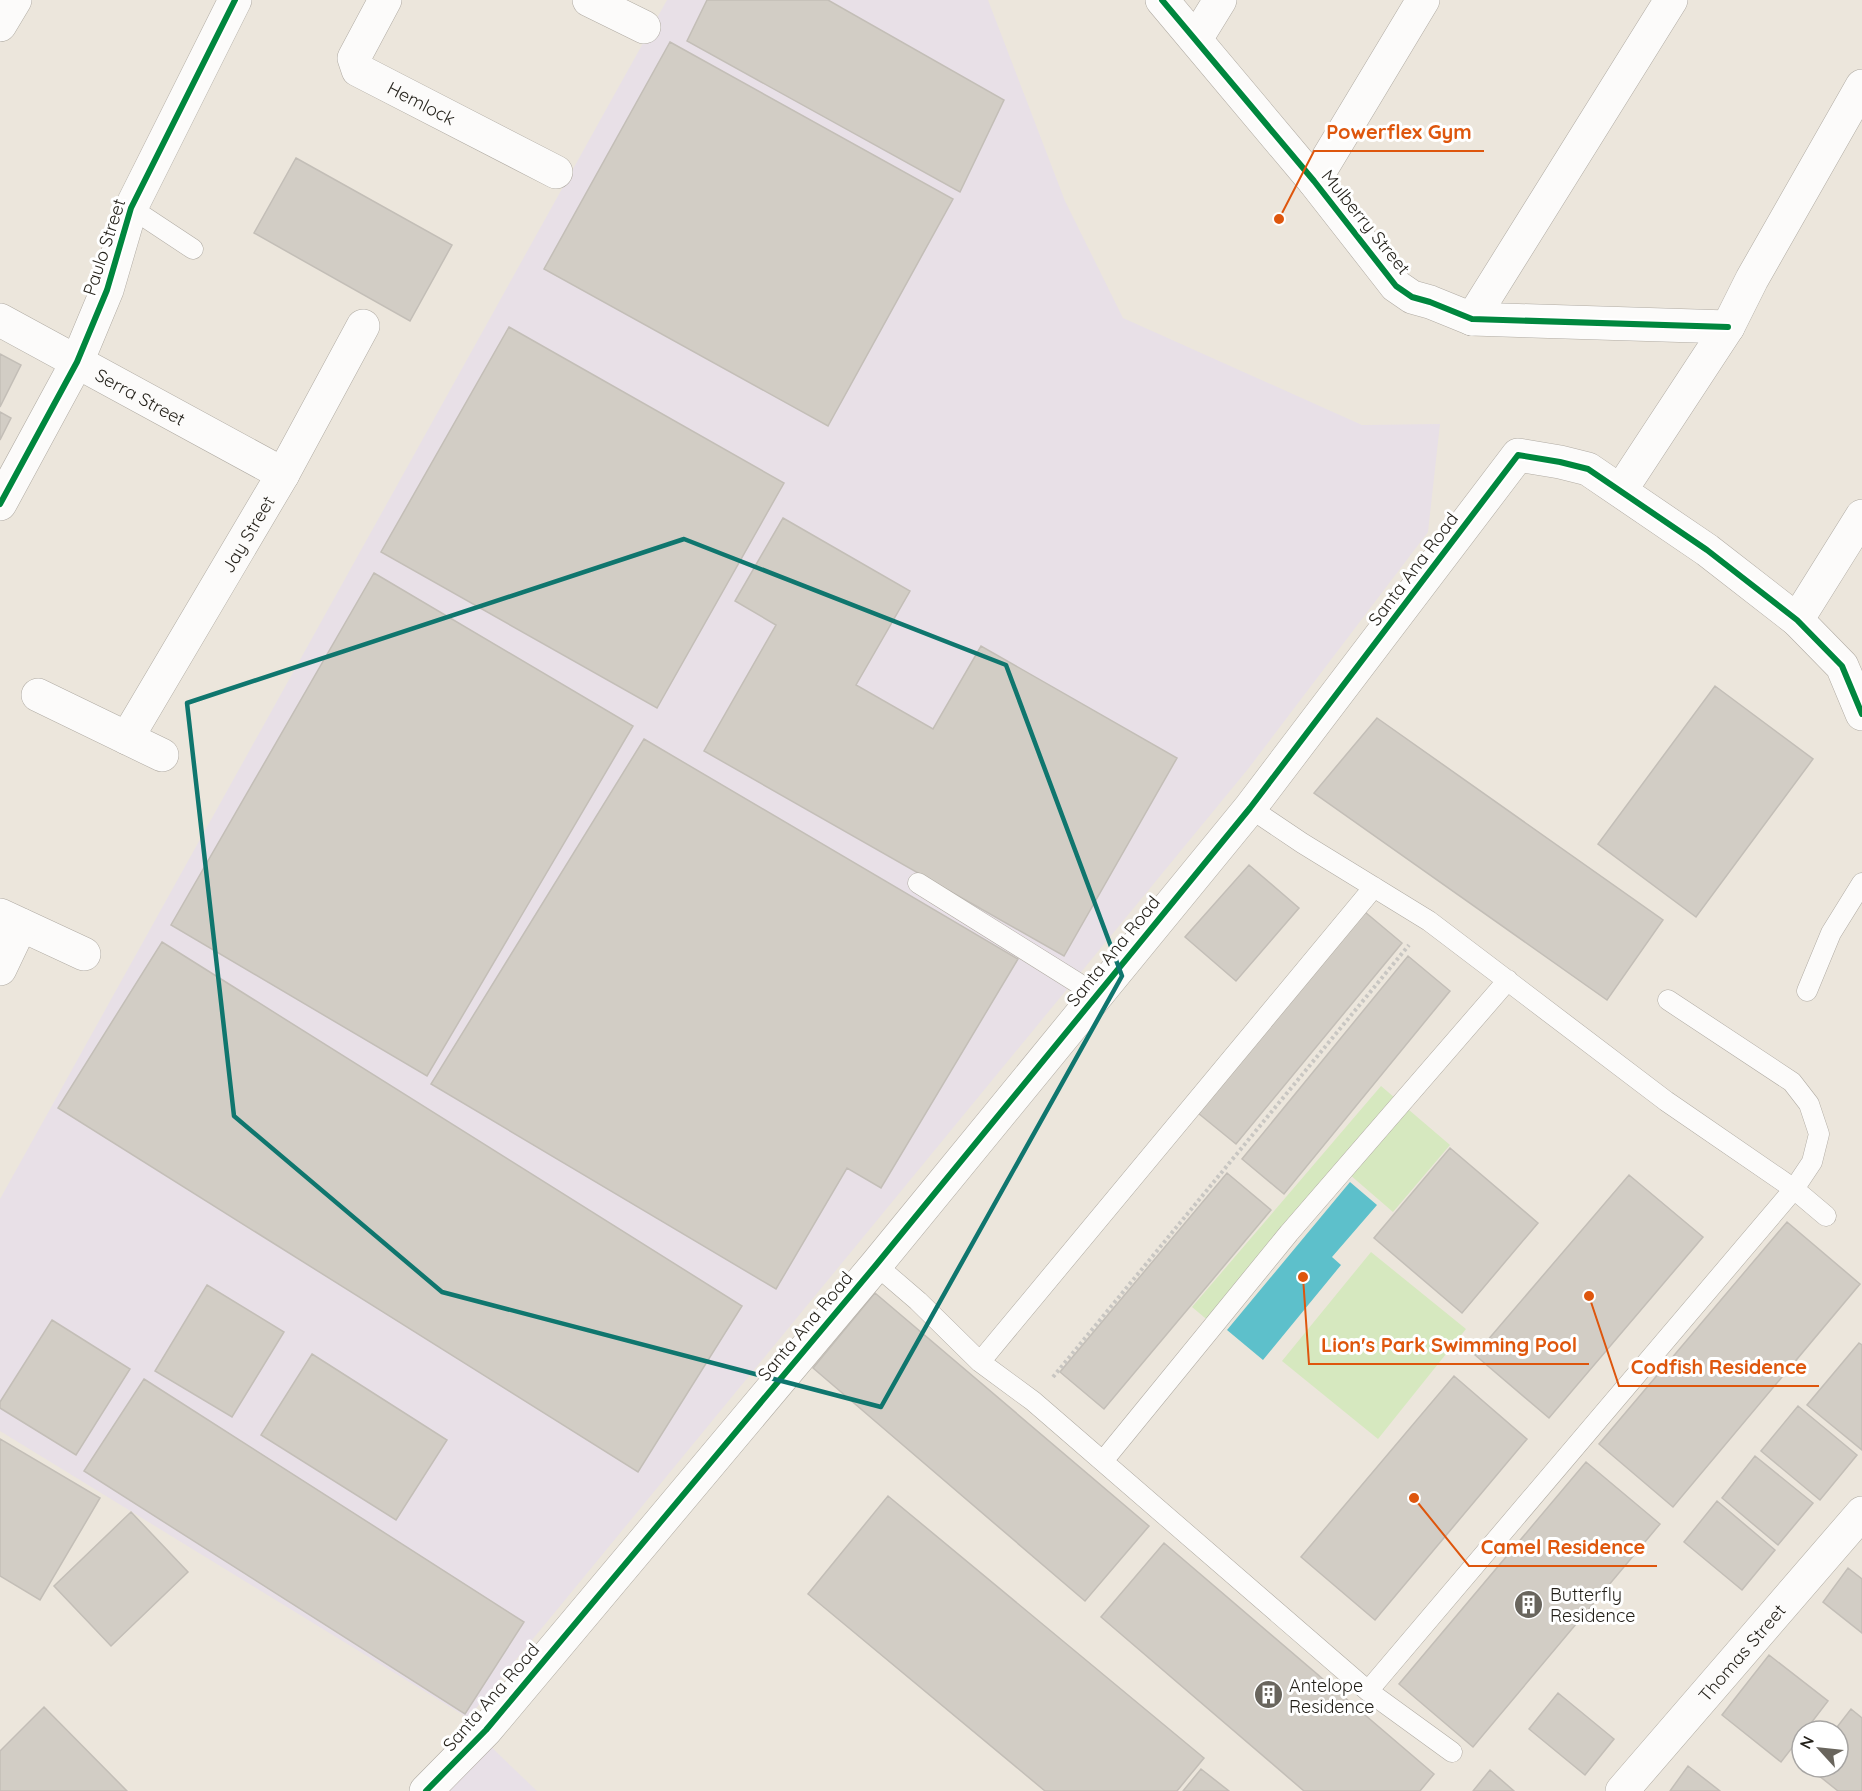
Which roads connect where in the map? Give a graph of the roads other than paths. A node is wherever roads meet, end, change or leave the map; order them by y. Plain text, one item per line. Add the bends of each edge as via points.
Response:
1 (15, 0) edge
2 (235, 0) edge
3 (385, 0) edge
4 (589, 0) edge
5 (1162, 0) edge
6 (1220, 0) edge
7 (1423, 0) edge
8 (1671, 0) edge
9 (0, 25) edge
10 (645, 27) dead end
11 (1196, 39) junction
12 (1862, 86) edge
13 (556, 172) dead end
14 (1314, 181) junction
15 (130, 208) junction
16 (194, 249) dead end
17 (1472, 319) junction
18 (0, 320) edge
19 (363, 326) dead end
20 (1728, 327) junction
21 (77, 362) junction
22 (283, 474) junction
23 (1621, 490) junction
24 (0, 504) edge
25 (1862, 516) edge
26 (1797, 620) junction
27 (39, 695) dead end
28 (1862, 714) edge
29 (127, 738) junction
30 (162, 755) dead end
31 (1250, 808) junction
32 (918, 883) dead end
33 (1862, 883) edge
34 (1374, 887) junction
35 (10, 920) edge
36 (84, 954) dead end
37 (0, 969) edge
38 (1508, 980) junction
39 (1807, 991) dead end
40 (1097, 995) junction
41 (1668, 1000) dead end
42 (1794, 1190) junction
43 (1826, 1216) dead end
44 (876, 1265) junction
45 (980, 1362) junction
46 (1102, 1461) junction
47 (1862, 1513) edge
48 (1368, 1691) junction
49 (1452, 1752) dead end
50 (426, 1791) edge
51 (1622, 1791) edge

1 - 9 street
2 - 15 street, Paulo Street
3 - 13 street, Hemlock via 354,58 358,70
4 - 10 street
5 - 11 street, Mulberry Street
6 - 11 street
7 - 14 street
8 - 17 street
11 - 14 street, Mulberry Street
12 - 20 street
14 - 17 street, Mulberry Street via 1396,286 1412,297
15 - 16 lane
15 - 21 street, Paulo Street via 107,290
17 - 20 street, Mulberry Street
18 - 21 street, Serra Street
19 - 22 street, Jay Street
20 - 23 street
21 - 22 street, Serra Street
21 - 24 street, Paulo Street
22 - 29 street, Jay Street
23 - 26 street, Santa Ana Road
23 - 31 street, Santa Ana Road via 1588,470 1518,455
25 - 26 street
26 - 28 street, Santa Ana Road via 1842,666
27 - 29 street
29 - 30 street
31 - 34 lane
31 - 40 street, Santa Ana Road
32 - 40 lane
33 - 39 lane via 1832,933
34 - 38 lane via 1429,921
34 - 45 lane
35 - 36 street
35 - 37 street
38 - 42 lane via 1666,1101
38 - 46 lane via 1289,1233
40 - 44 street, Santa Ana Road
41 - 42 lane via 1792,1082 1809,1104 1819,1134 1812,1162
42 - 43 lane
42 - 48 lane
44 - 45 lane
44 - 50 street, Santa Ana Road via 486,1730
45 - 46 lane via 1034,1401
46 - 48 lane
47 - 51 street, Thomas Street
48 - 49 lane

